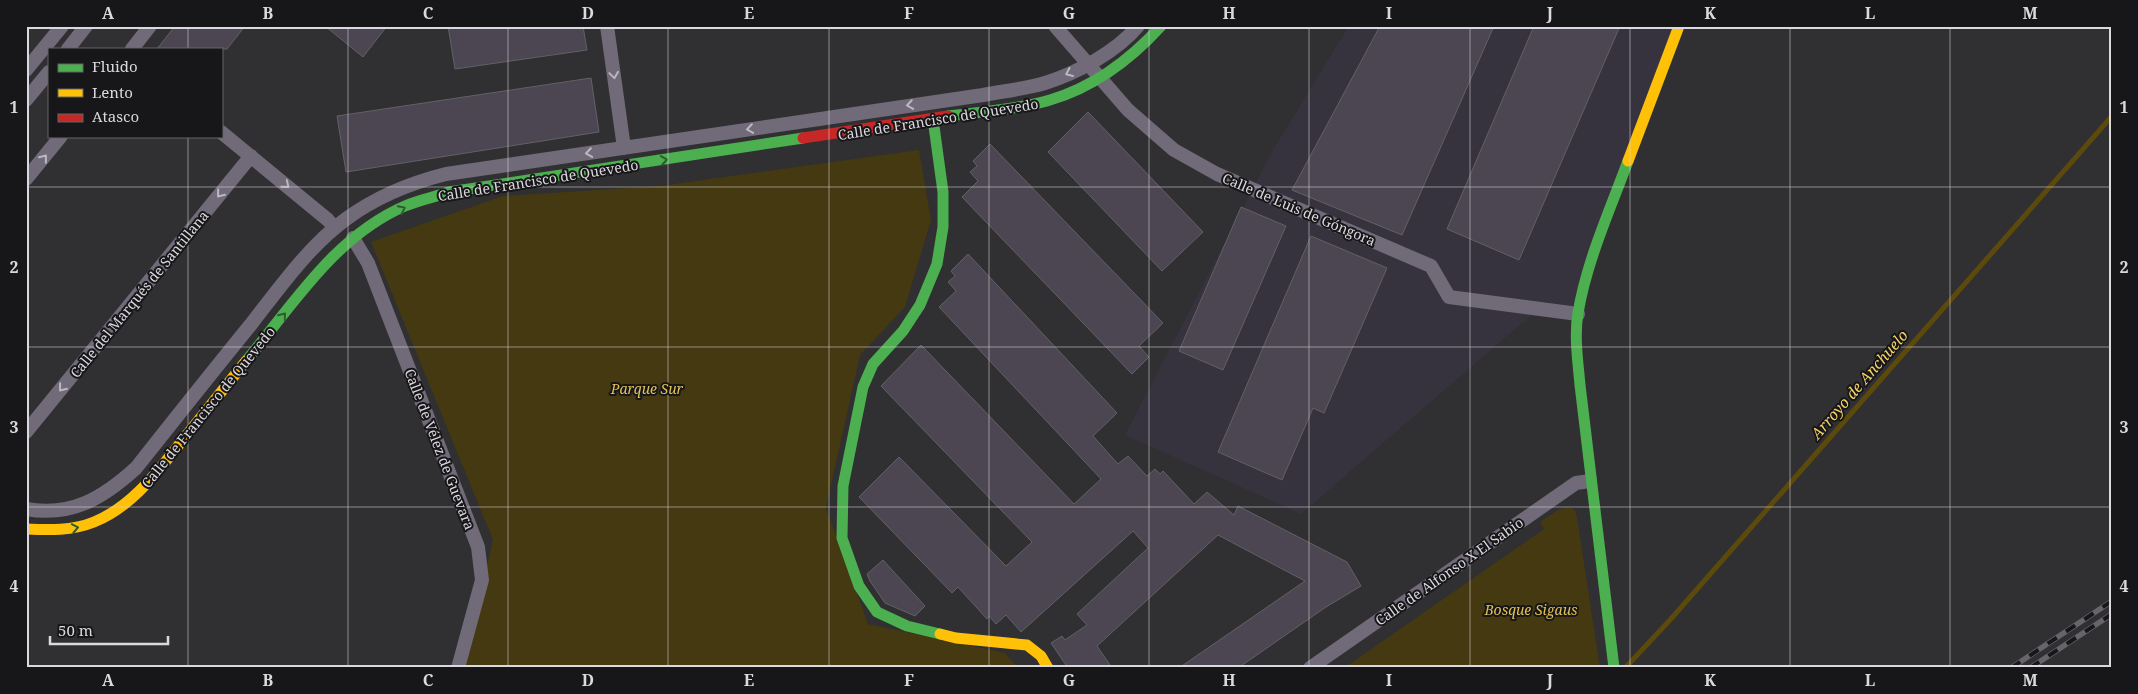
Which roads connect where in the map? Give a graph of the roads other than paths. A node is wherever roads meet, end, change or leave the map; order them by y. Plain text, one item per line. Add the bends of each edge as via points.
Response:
1 (62, 26) edge
2 (86, 26) edge
3 (150, 26) edge
4 (607, 26) edge
5 (1055, 26) edge
6 (1138, 26) edge
7 (1161, 26) edge
8 (1679, 26) edge
9 (69, 48) edge
10 (133, 48) edge
11 (1087, 64) junction
12 (26, 70) edge
13 (48, 73) edge
14 (1099, 80) junction
15 (26, 100) edge
16 (933, 119) junction
17 (222, 133) edge
18 (59, 138) edge
19 (624, 148) junction
20 (251, 156) junction
21 (26, 179) edge
22 (335, 228) junction
23 (353, 238) junction
24 (1578, 314) junction
25 (26, 432) edge
26 (1590, 481) junction
27 (26, 509) edge
28 (26, 529) edge
29 (1614, 662) edge
30 (458, 668) edge
31 (1048, 668) edge
32 (1310, 668) edge

1 - 12 street
2 - 9 street
3 - 10 street
4 -> 19 street
5 - 11 street, Calle de Luis de Góngora
6 - 11 street, Calle de Francisco de Quevedo via 1106,53
7 - 14 street, Calle de Francisco de Quevedo via 1146,44
8 - 24 street via 1596,247
11 - 14 street, Calle de Luis de Góngora
11 -> 19 street, Calle de Francisco de Quevedo via 1044,83 984,95
13 - 15 street
14 - 16 street, Calle de Francisco de Quevedo via 1049,101
14 - 24 street, Calle de Luis de Góngora via 1174,150 1217,174 1431,266 1449,297
23 -> 16 street, Calle de Francisco de Quevedo via 405,206 449,192
16 - 31 street via 943,192 943,227 937,264 920,305 903,331 873,364 863,387 843,486 842,538 859,586 877,612 907,626 956,638 1027,645 1041,656
17 - 20 street
21 -> 18 street
19 -> 22 street, Calle de Francisco de Quevedo via 446,174 414,182 378,199
20 -> 22 street
20 -> 25 street, Calle del Marqués de Santillana
22 - 27 street, Calle de Francisco de Quevedo via 279,289 136,468 112,490 82,505 45,512
28 -> 23 street, Calle de Francisco de Quevedo via 57,531 90,525 126,504 332,256
23 - 30 street, Calle de Vélez de Guevara via 368,263 478,547 482,580
24 - 26 street via 1577,354
26 - 29 street
26 - 32 street, Calle de Alfonso X El Sabio via 1576,483

